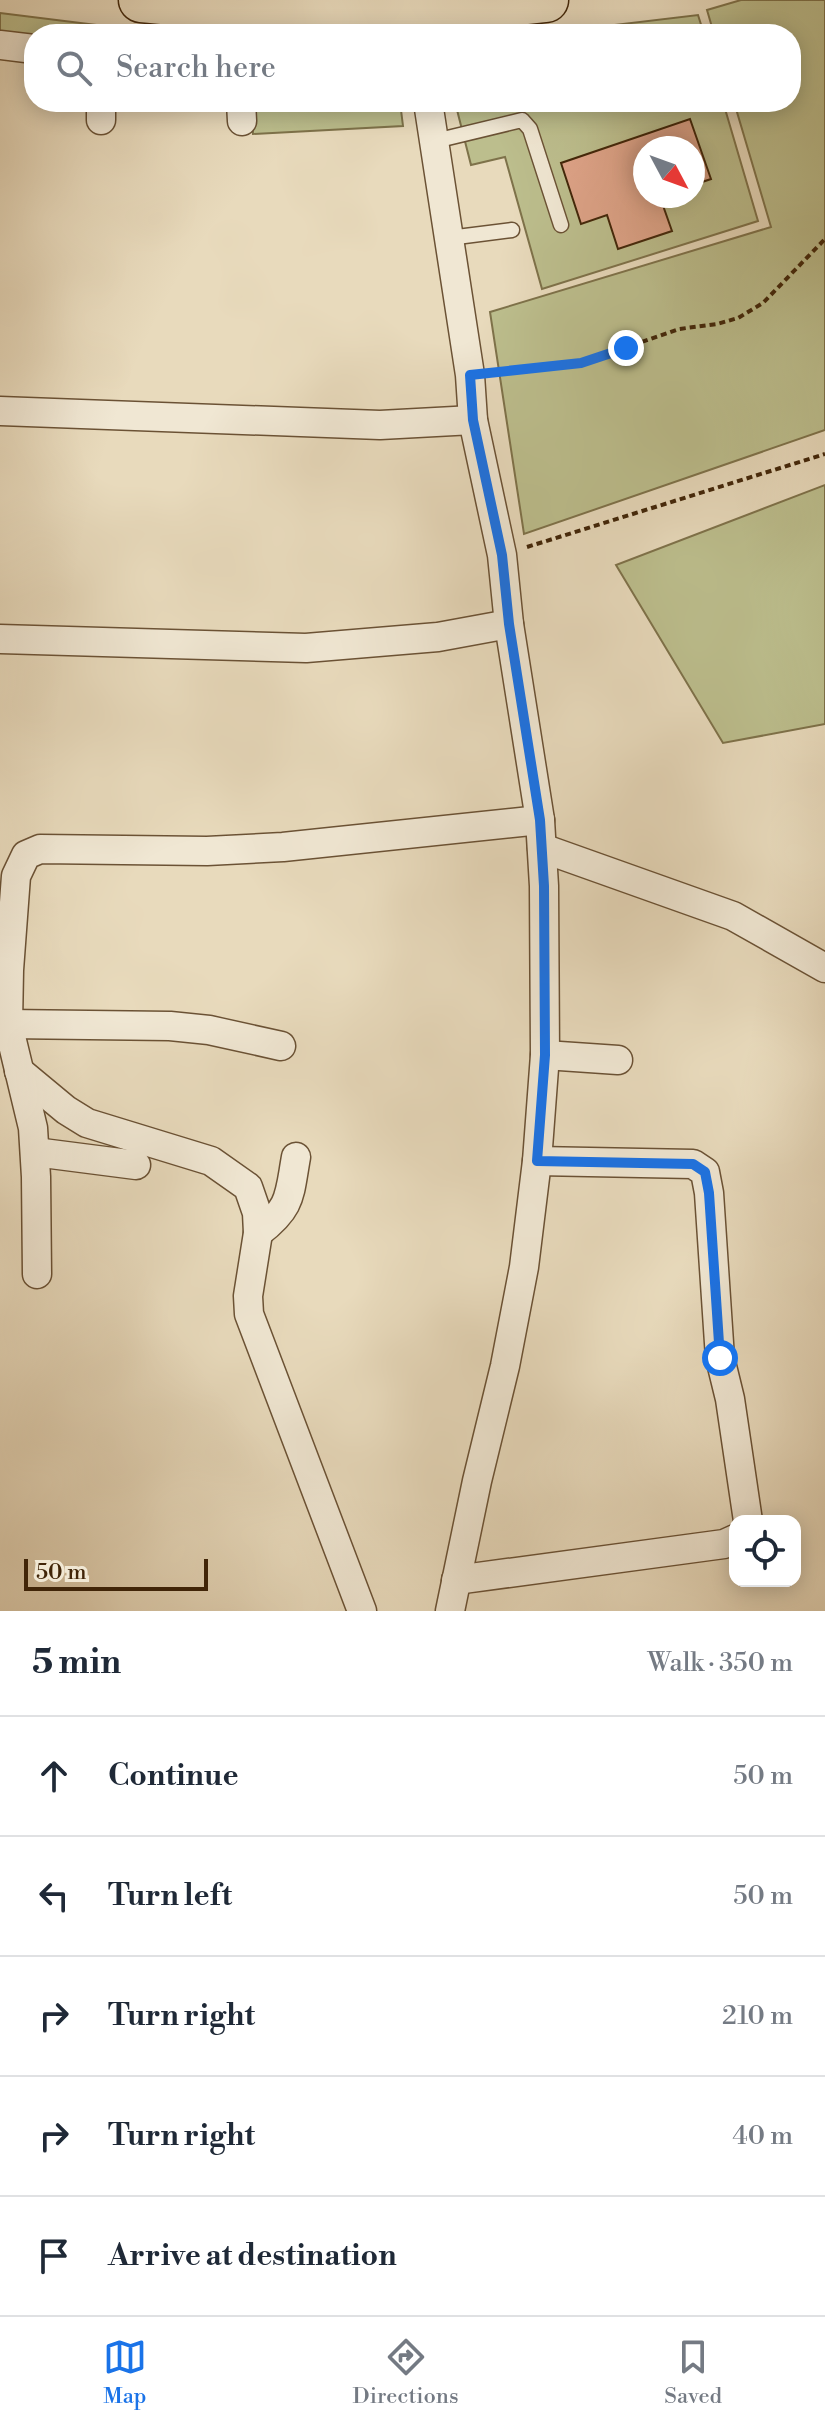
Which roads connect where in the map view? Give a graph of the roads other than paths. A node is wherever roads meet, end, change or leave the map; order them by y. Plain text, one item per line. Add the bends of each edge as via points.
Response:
1 (141, 0) edge
2 (546, 0) edge
3 (415, 22) edge
4 (0, 45) edge
5 (24, 48) edge
6 (430, 112) edge
7 (435, 141) junction
8 (561, 225) dead end
9 (512, 230) dead end
10 (449, 238) junction
11 (0, 411) edge
12 (473, 420) junction
13 (509, 624) junction
14 (0, 639) edge
15 (541, 834) junction
16 (825, 968) edge
17 (4, 970) edge
18 (8, 1024) junction
19 (281, 1046) dead end
20 (545, 1055) junction
21 (618, 1060) dead end
22 (19, 1071) junction
23 (35, 1152) junction
24 (296, 1157) dead end
25 (537, 1161) junction
26 (136, 1165) dead end
27 (258, 1233) junction
28 (37, 1274) dead end
29 (747, 1515) edge
30 (729, 1542) edge
31 (456, 1580) junction
32 (362, 1611) edge
33 (450, 1611) edge

1 - 3 highway
2 - 3 highway
4 - 5 street
6 - 7 street
7 - 8 lane via 522,120 530,129
7 - 10 street
9 - 10 lane
10 - 12 street
11 - 12 street via 380,425
12 - 13 street via 502,555
13 - 14 street via 438,637 306,648
13 - 15 street
15 - 16 street via 733,916
15 - 17 street via 207,851 40,849 26,855 16,876
15 - 20 street
17 - 18 street
18 - 19 street via 170,1026
18 - 22 street
20 - 21 street
20 - 25 street
22 - 23 street
22 - 27 street via 87,1123 211,1161 248,1187
23 - 26 street
23 - 28 street
24 - 27 street via 283,1211
25 - 29 street via 693,1164 705,1172 720,1358
25 - 31 street via 505,1366
27 - 32 street via 249,1314
30 - 31 street
31 - 33 street

